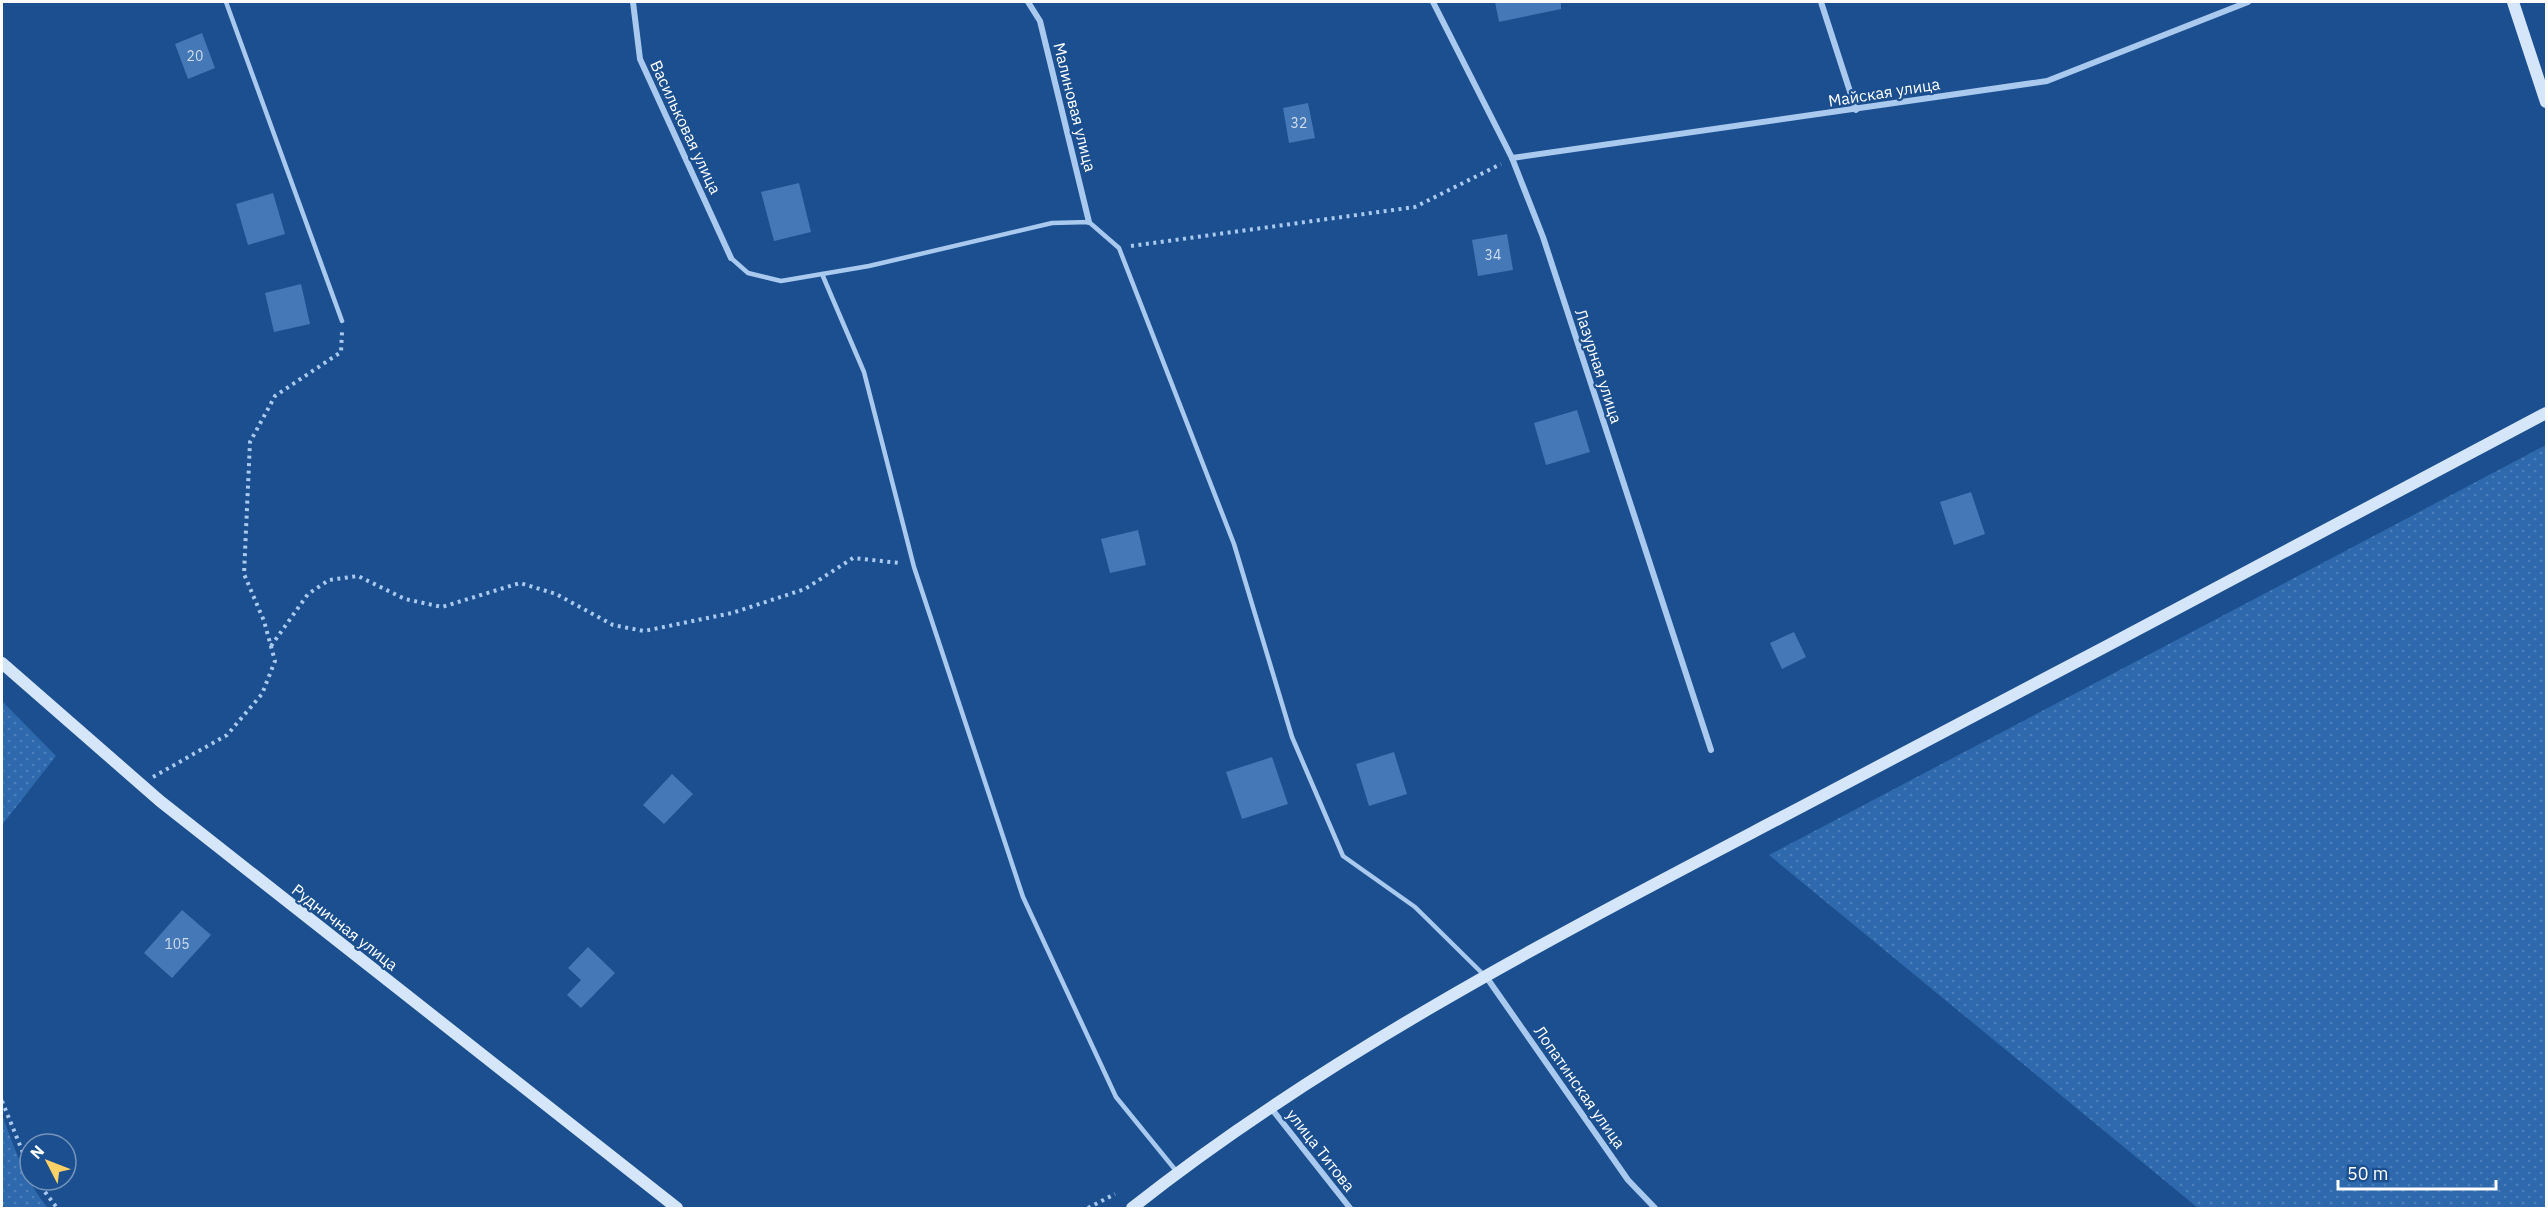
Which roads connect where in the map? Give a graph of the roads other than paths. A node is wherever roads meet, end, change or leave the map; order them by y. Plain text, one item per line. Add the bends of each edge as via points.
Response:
1 (226, 2) edge
2 (633, 2) edge
3 (1028, 2) edge
4 (1433, 2) edge
5 (1821, 2) edge
6 (2248, 2) edge
7 (2513, 2) edge
8 (2236, 3) edge
9 (2547, 102) edge
10 (1856, 110) junction
11 (1512, 158) junction
12 (1089, 222) junction
13 (732, 258) joint
14 (822, 274) junction
15 (342, 321) road end
16 (2547, 413) edge
17 (2, 663) edge
18 (1711, 750) dead end
19 (1487, 978) junction
20 (1271, 1108) junction
21 (1178, 1172) junction
22 (676, 1209) edge
23 (1132, 1209) edge
24 (1350, 1209) edge
25 (1655, 1209) edge

1 - 15 lane
2 - 13 street, Васильковая улица via 640,59
3 - 12 street, Малиновая улица via 1040,21
4 - 11 street, Лазурная улица
5 - 10 street
6 - 8 street, Майская улица
7 - 9 main road
8 - 10 street, Майская улица via 2047,81
10 - 11 street, Майская улица
11 - 18 street, Лазурная улица via 1543,237
12 - 14 lane via 1052,223
12 - 19 lane via 1119,248 1234,544 1292,737 1343,856 1415,907
13 - 14 lane via 748,273 781,281
14 - 21 lane via 864,372 914,567 1023,897 1116,1097
16 - 19 main road via 1618,904
17 - 22 main road, Рудничная улица via 140,784
19 - 20 main road
19 - 25 street, Лопатинская улица via 1628,1180
20 - 21 main road
20 - 24 street, улица Титова
21 - 23 main road

